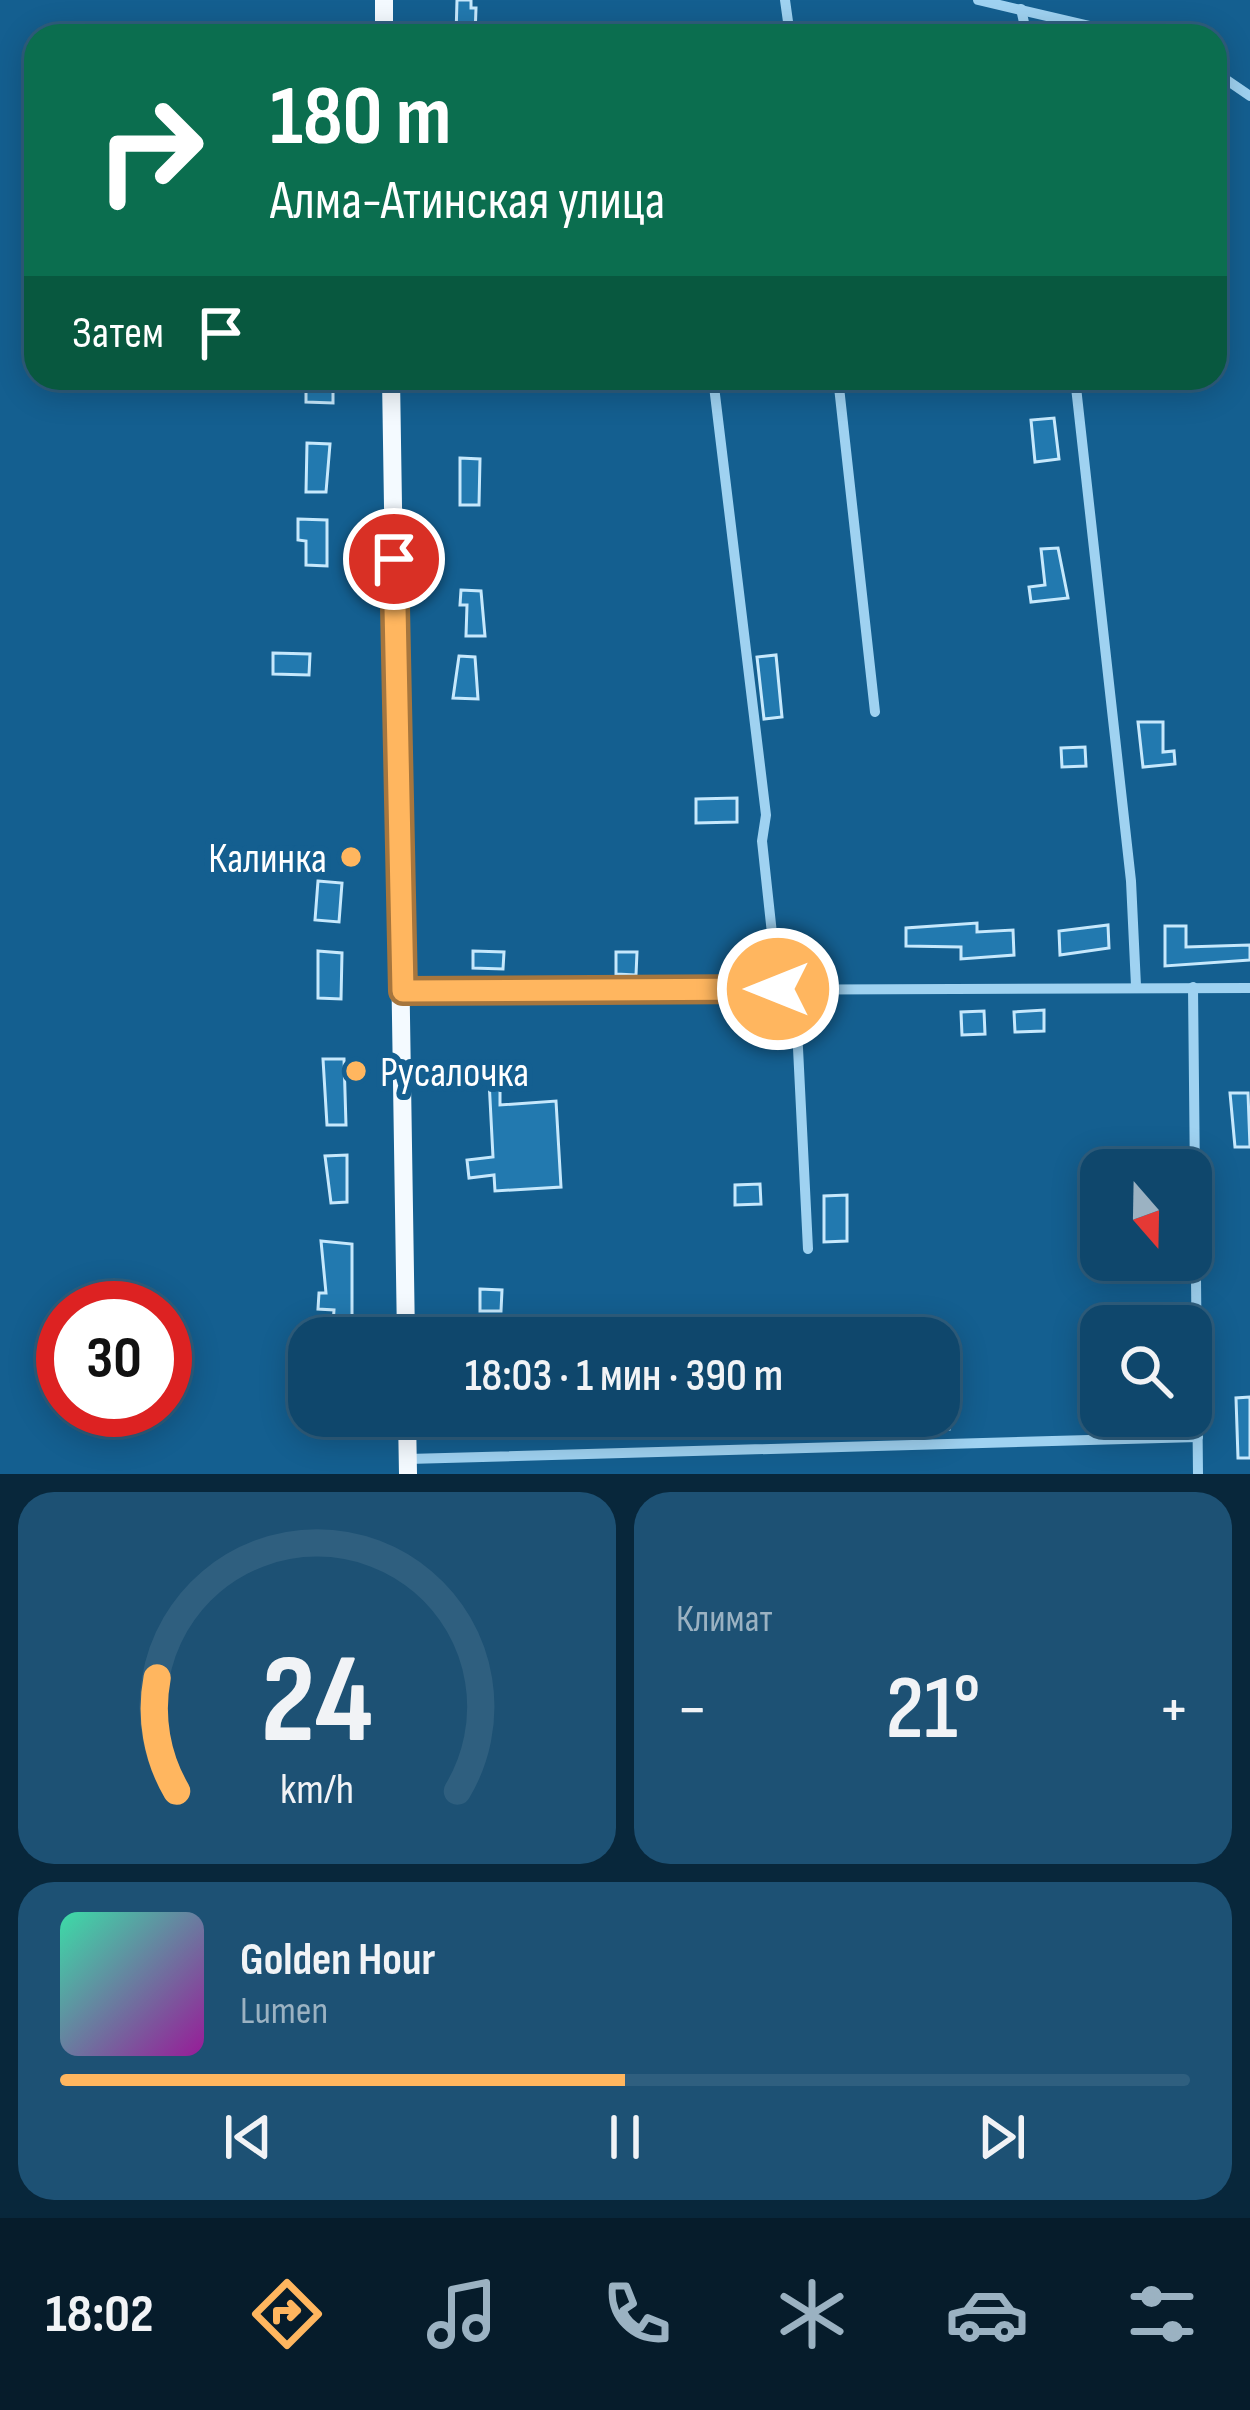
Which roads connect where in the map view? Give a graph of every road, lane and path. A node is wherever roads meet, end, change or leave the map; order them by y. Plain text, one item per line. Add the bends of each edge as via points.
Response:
1 (978, 0) edge
2 (1022, 9) junction
3 (1025, 24) edge
4 (1084, 24) edge
5 (391, 390) edge
6 (714, 390) edge
7 (839, 390) edge
8 (1077, 390) edge
9 (875, 712) dead end
10 (1136, 986) junction
11 (1193, 987) junction
12 (795, 988) junction
13 (1250, 988) edge
14 (778, 989) junction
15 (403, 991) junction
16 (808, 1249) dead end
17 (1197, 1305) edge
18 (406, 1317) edge
19 (1198, 1437) joint
20 (408, 1466) edge
21 (1198, 1474) edge

1 - 2 street
2 - 3 street
2 - 4 street
5 - 15 highway
6 - 14 street via 766,815
7 - 9 street
8 - 10 street
10 - 11 street
10 - 12 street
11 - 13 street
11 - 17 street
12 - 14 street
12 - 16 street
14 - 15 street
15 - 18 highway
19 - 20 street
19 - 21 street

